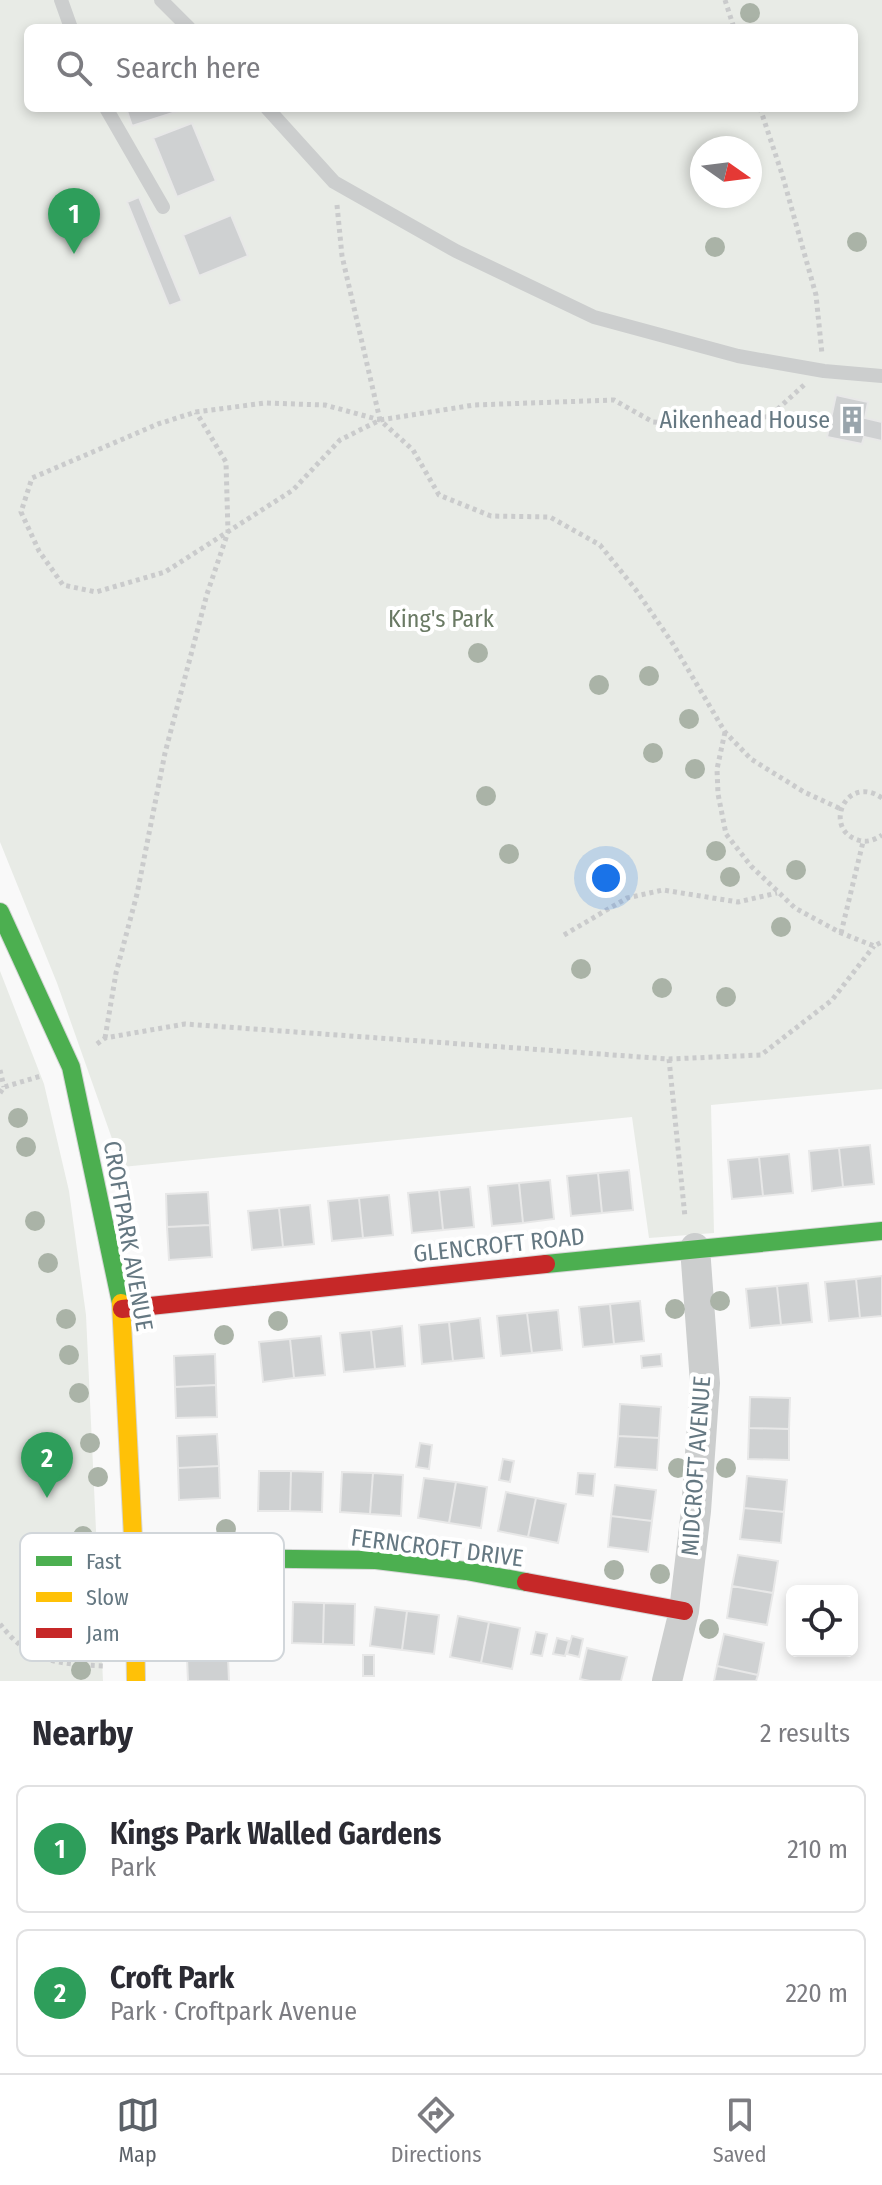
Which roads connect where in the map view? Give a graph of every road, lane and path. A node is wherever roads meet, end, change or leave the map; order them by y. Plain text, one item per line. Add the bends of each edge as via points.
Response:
1 (61, 0) edge
2 (161, 0) edge
3 (725, 0) edge
4 (70, 24) edge
5 (185, 24) edge
6 (733, 24) edge
7 (108, 112) edge
8 (271, 112) edge
9 (334, 182) junction
10 (163, 207) dead end
11 (882, 376) edge
12 (196, 412) junction
13 (380, 420) junction
14 (228, 532) junction
15 (725, 732) junction
16 (882, 798) edge
17 (841, 809) junction
18 (882, 835) edge
19 (863, 842) junction
20 (778, 893) junction
21 (0, 912) edge
22 (841, 933) junction
23 (564, 935) dead end
24 (882, 942) edge
25 (874, 946) junction
26 (669, 1059) junction
27 (71, 1067) junction
28 (0, 1070) edge
29 (2, 1090) edge
30 (882, 1231) edge
31 (692, 1248) junction
32 (122, 1309) junction
33 (133, 1533) edge
34 (284, 1559) edge
35 (684, 1611) junction
36 (0, 1624) edge
37 (20, 1647) edge
38 (55, 1661) edge
39 (136, 1674) edge
40 (667, 1681) edge

1 - 4 lane
2 - 5 lane
3 - 6 path
7 - 10 lane
8 - 9 lane
9 - 11 lane via 456,251 594,317 738,356
9 - 13 path via 342,256
12 - 13 path via 265,403 325,405
12 - 14 path via 226,462
12 - 14 path via 32,478 21,512 63,585 96,592 165,572
13 - 14 path via 340,440 293,490
13 - 15 path via 413,450 439,495 491,516 550,517 600,545 673,644
14 - 26 path via 165,753 105,1038 185,1024
15 - 17 path via 751,759
15 - 20 path via 717,769 726,834
16 - 17 path via 858,792
17 - 19 path via 844,830
18 - 19 path
19 - 22 path
20 - 22 path
20 - 23 path via 738,902 663,890 627,898
21 - 27 street, CROFTPARK AVENUE
22 - 25 path
24 - 25 path
25 - 26 path via 832,1000 761,1055
26 - 31 path
27 - 29 path
27 - 32 street, CROFTPARK AVENUE
28 - 29 path
30 - 31 street, GLENCROFT ROAD
31 - 32 street, GLENCROFT ROAD
31 - 35 street, MIDCROFT AVENUE via 705,1383
32 - 33 street, CROFTPARK AVENUE
34 - 35 street, FERNCROFT DRIVE via 376,1560 466,1571
35 - 40 street, MIDCROFT AVENUE
36 - 37 path
38 - 39 path

